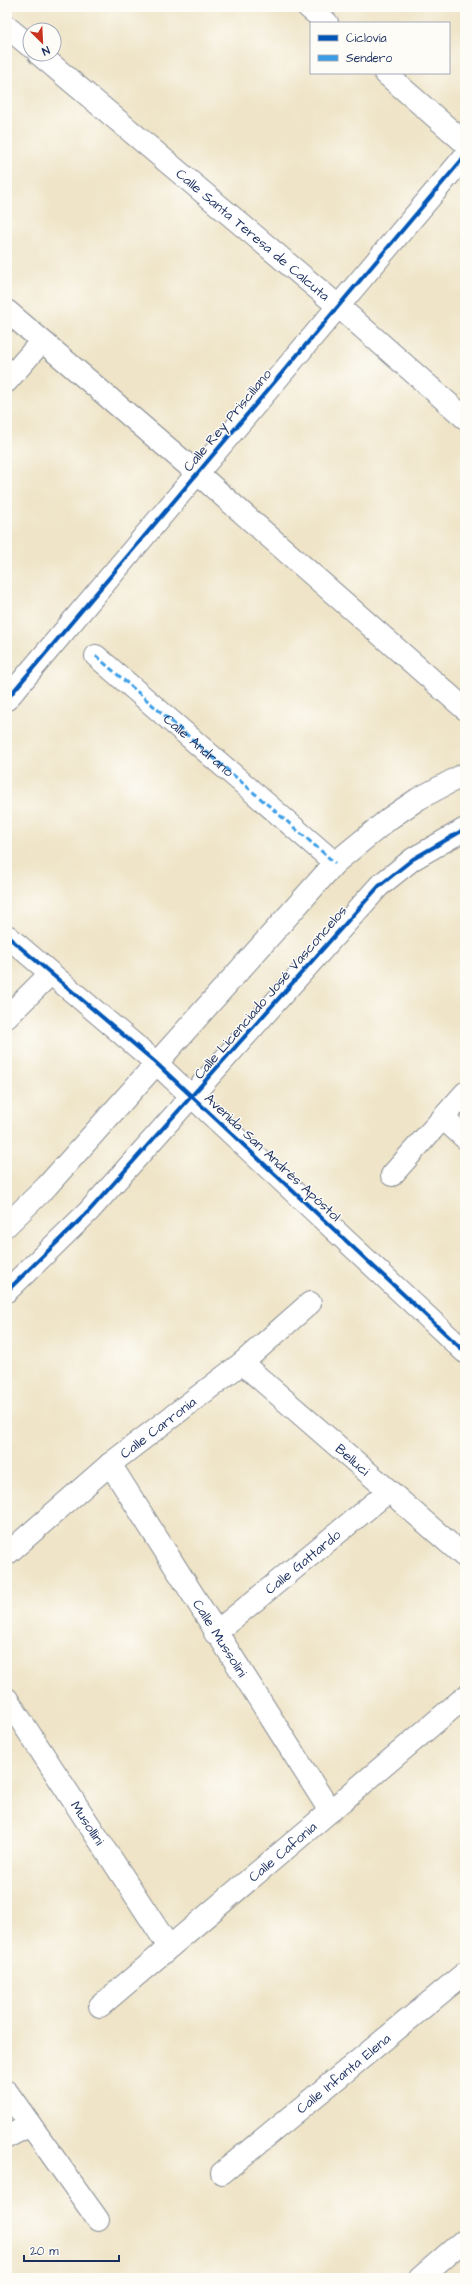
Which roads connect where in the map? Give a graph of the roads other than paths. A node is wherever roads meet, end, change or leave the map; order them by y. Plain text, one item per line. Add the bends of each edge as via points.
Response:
1 (308, 7) edge
2 (326, 22) edge
3 (7, 27) edge
4 (22, 39) edge
5 (48, 62) edge
6 (385, 74) edge
7 (465, 143) edge
8 (465, 156) edge
9 (338, 306) junction
10 (7, 311) edge
11 (41, 342) junction
12 (7, 381) edge
13 (465, 418) edge
14 (198, 473) junction
15 (96, 656) dead end
16 (7, 699) edge
17 (465, 710) edge
18 (465, 774) edge
19 (465, 829) edge
20 (335, 863) junction
21 (7, 936) edge
22 (50, 974) junction
23 (7, 1017) edge
24 (155, 1062) junction
25 (465, 1093) edge
26 (192, 1097) junction
27 (443, 1118) junction
28 (465, 1138) edge
29 (392, 1175) dead end
30 (7, 1225) edge
31 (7, 1291) edge
32 (310, 1303) dead end
33 (465, 1352) edge
34 (242, 1363) junction
35 (110, 1464) junction
36 (389, 1491) junction
37 (7, 1554) edge
38 (465, 1556) edge
39 (215, 1633) junction
40 (465, 1697) edge
41 (7, 1699) edge
42 (330, 1811) junction
43 (169, 1947) junction
44 (465, 1973) edge
45 (100, 2006) dead end
46 (7, 2092) edge
47 (30, 2125) junction
48 (7, 2137) edge
49 (222, 2173) dead end
50 (98, 2220) dead end
51 (465, 2239) edge
52 (420, 2278) edge

1 - 2 street
3 - 4 street
5 - 9 street, Calle Santa Teresa de Calcuta
6 - 7 street
8 - 9 street, Calle Rey Prisciliano
9 - 13 street, Calle Santa Teresa de Calcuta
9 - 14 street, Calle Rey Prisciliano
10 - 11 street
11 - 12 street
11 - 14 street
14 - 16 street, Calle Rey Prisciliano
14 - 17 street
15 - 20 street, Calle Andrano
18 - 20 street via 418,799 390,818
19 - 26 street, Calle Licenciado José Vasconcelos via 413,859 379,886
20 - 24 street
21 - 22 street, Avenida San Andrés Apóstol
22 - 23 street
22 - 24 street, Avenida San Andrés Apóstol
24 - 26 street, Avenida San Andrés Apóstol
24 - 30 street via 47,1186
25 - 27 street
26 - 31 street, Calle Licenciado José Vasconcelos via 89,1210
26 - 33 street, Avenida San Andrés Apóstol
27 - 28 street
27 - 29 street
32 - 34 street, Calle Carronia
34 - 35 street, Calle Carronia
34 - 36 street, Belluci
35 - 37 street, Calle Carronia
35 - 39 street, Calle Mussolini
36 - 38 street, Belluci
36 - 39 street, Calle Gattardo
39 - 42 street, Calle Mussolini
40 - 42 street, Calle Cafonia
41 - 43 street, Musollini
42 - 43 street, Calle Cafonia
43 - 45 street, Calle Cafonia
44 - 49 street, Calle Infanta Elena
46 - 47 street
47 - 48 street
47 - 50 street
51 - 52 street

